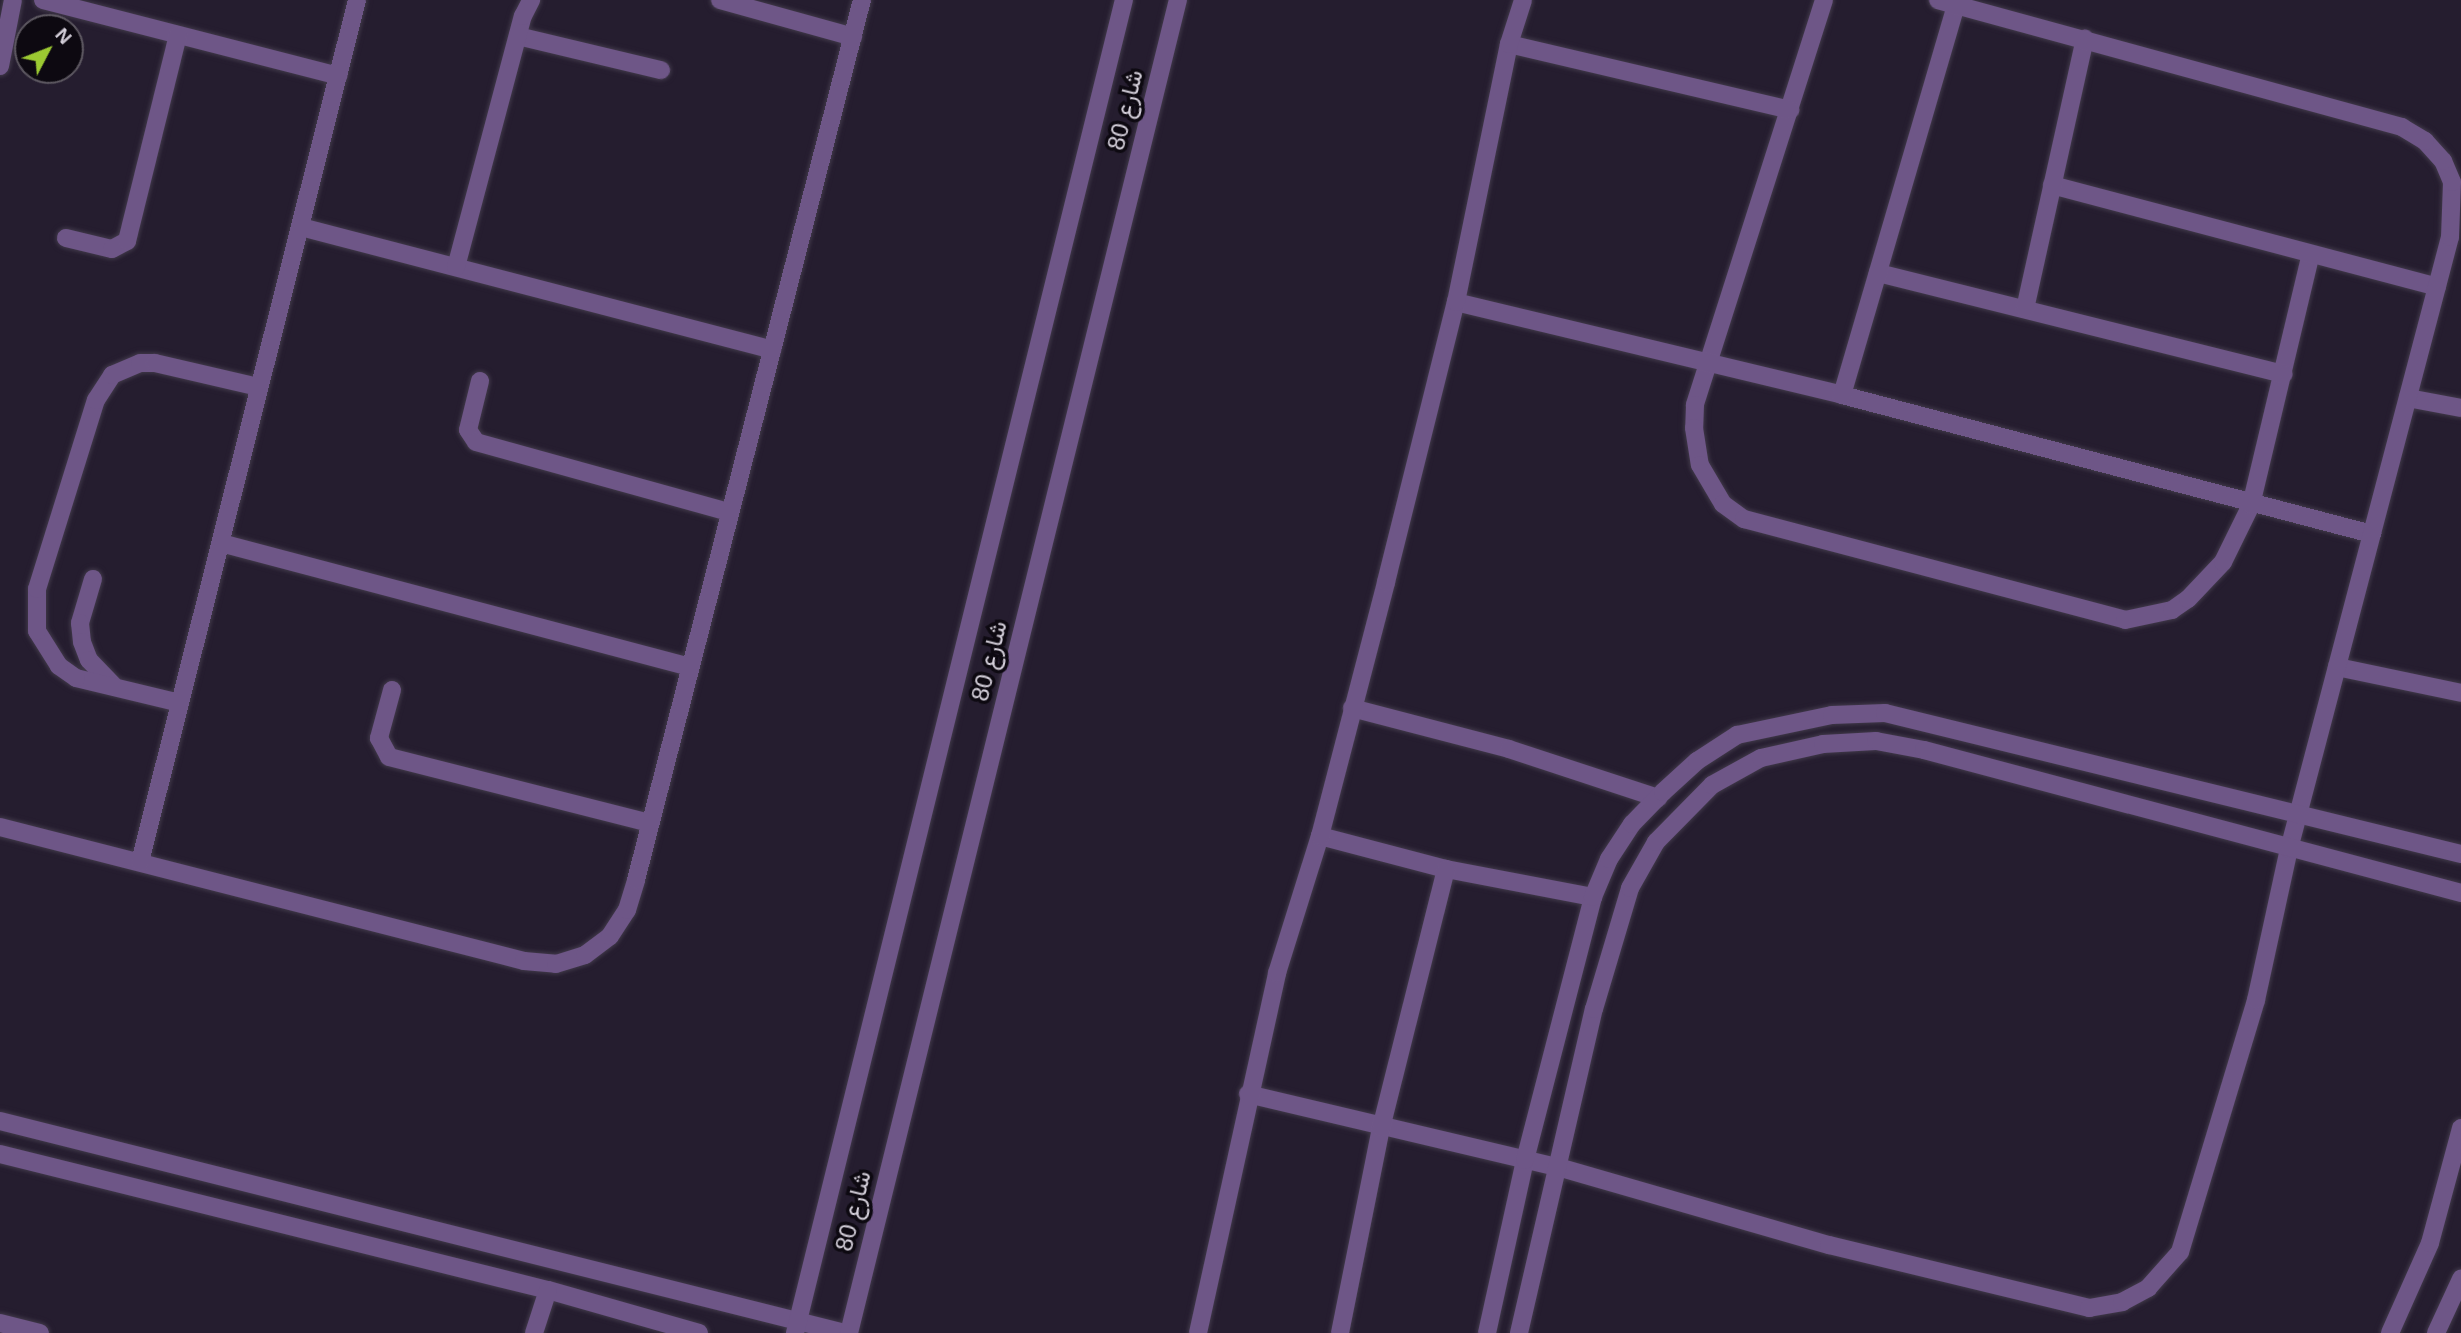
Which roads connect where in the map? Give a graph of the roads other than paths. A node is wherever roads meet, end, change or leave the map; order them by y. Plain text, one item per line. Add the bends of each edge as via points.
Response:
1 (13, 0) edge
2 (43, 0) edge
3 (357, 0) edge
4 (531, 0) edge
5 (720, 0) edge
6 (862, 0) edge
7 (1124, 0) edge
8 (1178, 0) edge
9 (1524, 0) edge
10 (1824, 0) edge
11 (1947, 2) edge
12 (178, 34) junction
13 (518, 36) junction
14 (853, 37) junction
15 (2085, 38) junction
16 (1509, 44) junction
17 (0, 66) edge
18 (661, 70) dead end
19 (338, 76) junction
20 (1790, 110) junction
21 (2052, 185) junction
22 (301, 227) junction
23 (66, 238) dead end
24 (2311, 254) junction
25 (456, 267) junction
26 (1878, 273) junction
27 (2437, 287) junction
28 (1456, 302) junction
29 (2025, 310) junction
30 (772, 350) junction
31 (1707, 365) junction
32 (2284, 374) junction
33 (480, 381) dead end
34 (258, 387) junction
35 (1842, 396) junction
36 (2408, 398) junction
37 (2461, 408) edge
38 (2251, 505) junction
39 (729, 512) junction
40 (2372, 534) junction
41 (221, 543) junction
42 (93, 579) dead end
43 (690, 667) junction
44 (2337, 667) junction
45 (116, 688) junction
46 (392, 690) dead end
47 (2461, 693) edge
48 (180, 703) junction
49 (1352, 708) junction
50 (1658, 798) junction
51 (2299, 813) junction
52 (650, 823) junction
53 (0, 827) edge
54 (1320, 836) junction
55 (2289, 849) junction
56 (2461, 854) edge
57 (140, 862) junction
58 (1446, 869) junction
59 (2461, 893) edge
60 (1594, 897) junction
61 (1248, 1094) junction
62 (0, 1121) edge
63 (1381, 1128) junction
64 (2461, 1128) edge
65 (0, 1154) edge
66 (1525, 1160) junction
67 (1558, 1167) junction
68 (2461, 1279) edge
69 (548, 1290) junction
70 (0, 1323) edge
71 (796, 1328) edge
72 (33, 1332) edge
73 (534, 1333) edge
74 (699, 1333) edge
75 (847, 1333) edge
76 (1198, 1333) edge
77 (1340, 1333) edge
78 (1487, 1333) edge
79 (1519, 1333) edge
80 (2390, 1333) edge
81 (2435, 1333) edge

1 - 17 street
2 - 12 street
3 - 19 street
4 - 13 street
5 - 14 street
6 - 14 street
7 - 71 street, شارع 80
8 - 75 street, شارع 80
9 - 16 street
10 - 20 street
11 - 15 street
11 - 26 street
12 - 19 street
12 - 23 street via 127,241 111,249
13 - 18 street
13 - 25 street
14 - 30 street
15 - 21 street
15 - 27 street via 2402,127 2425,141 2443,160 2452,182 2451,228
16 - 20 street
16 - 28 street
19 - 22 street
20 - 31 street
21 - 24 street
21 - 29 street
22 - 25 street
22 - 34 street
24 - 27 street
24 - 32 street
25 - 30 street
26 - 29 street
26 - 35 street
27 - 36 street
28 - 31 street
28 - 49 street
29 - 32 street
30 - 39 street
31 - 35 street
31 - 38 street via 1695,405 1698,456 1723,504 1744,519 2110,616 2139,620 2188,600 2223,562
32 - 38 street
33 - 39 street via 468,430 476,442
34 - 41 street
34 - 45 street via 140,363 112,374 96,400 34,610 45,650 59,666 76,678
35 - 38 street
36 - 37 street
36 - 40 street
38 - 40 street
39 - 43 street
40 - 44 street
41 - 43 street
41 - 48 street
42 - 45 street via 80,623 82,642 89,660
43 - 52 street
44 - 47 street
44 - 51 street
45 - 48 street
46 - 52 street via 379,738 389,757
48 - 57 street
49 - 50 street via 1509,749
49 - 54 street
50 - 51 street via 1697,761 1737,735 1832,715 1885,713
50 - 60 street via 1632,824 1609,859
51 - 55 street
51 - 56 street
52 - 57 street via 626,910 610,936 585,955 556,964 524,961
53 - 57 street
54 - 58 street
54 - 61 street via 1277,973
55 - 59 street
55 - 67 street via 1876,741 1823,744 1761,758 1712,785 1656,842 1630,888 1597,996
55 - 67 street via 2256,1000 2191,1227 2166,1272 2122,1302 2089,1308 1829,1245
58 - 60 street
58 - 63 street
60 - 66 street
61 - 63 street
61 - 76 street
62 - 71 street
63 - 66 street
63 - 77 street
64 - 80 street via 2430,1243
65 - 69 street
66 - 67 street
66 - 78 street
67 - 79 street
68 - 81 street
69 - 73 street
69 - 74 street
70 - 72 street
71 - 75 street

